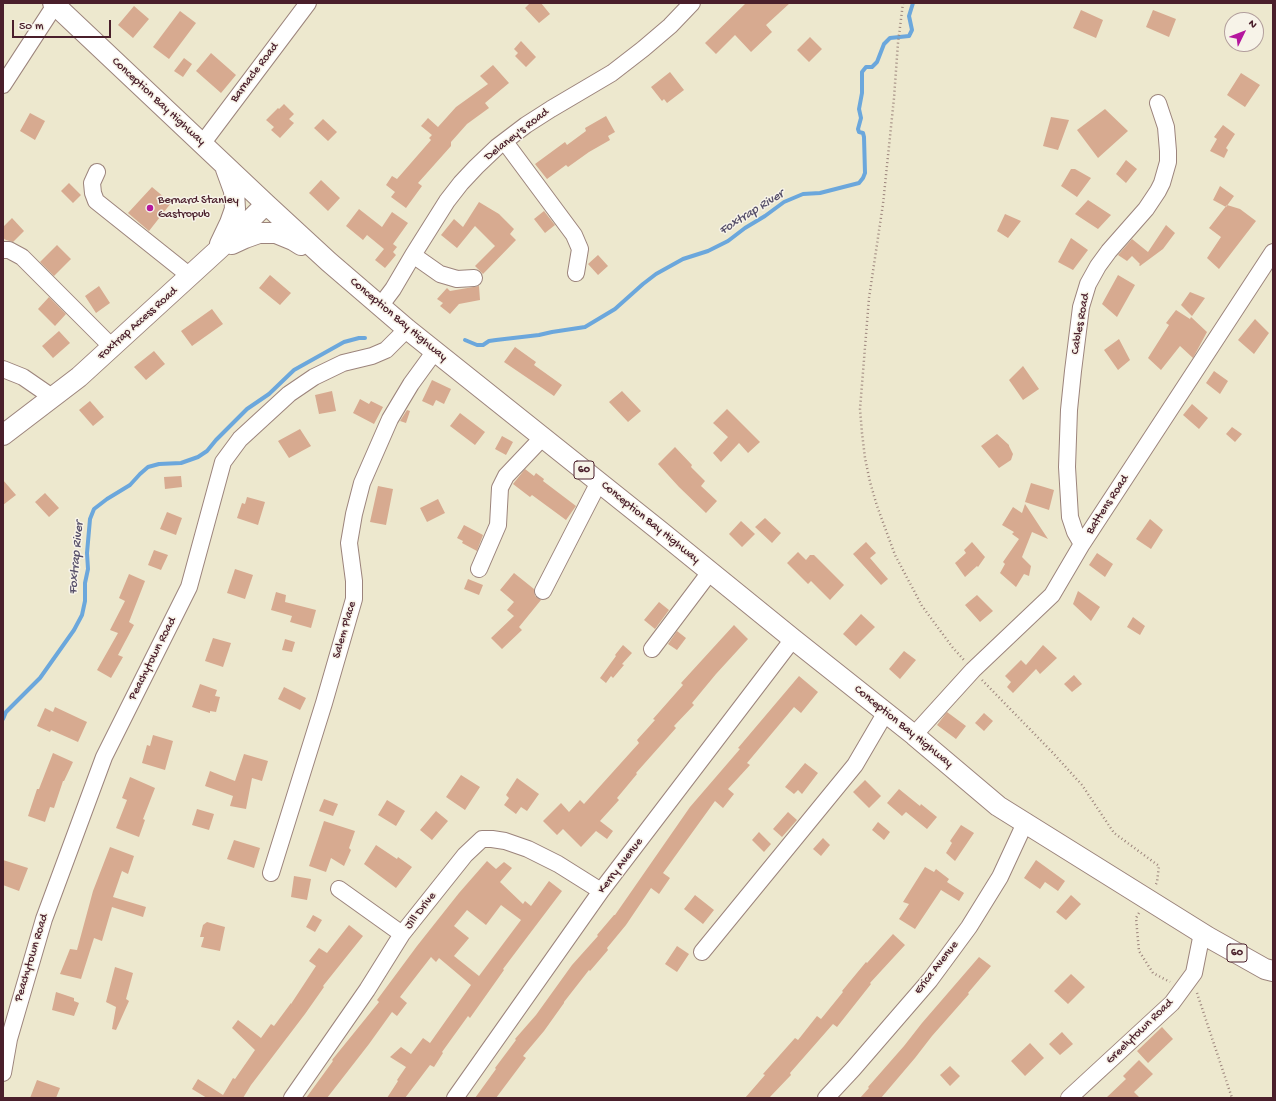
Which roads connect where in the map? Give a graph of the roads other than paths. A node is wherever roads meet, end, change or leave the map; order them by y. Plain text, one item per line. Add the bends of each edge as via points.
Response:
1 (308, 3) edge
2 (692, 3) edge
3 (54, 4) edge
4 (3, 85) edge
5 (1158, 103) dead end
6 (504, 142) junction
7 (202, 144) junction
8 (224, 165) junction
9 (97, 172) dead end
10 (266, 204) junction
11 (3, 250) edge
12 (1273, 252) edge
13 (215, 253) junction
14 (413, 255) junction
15 (329, 262) junction
16 (576, 273) dead end
17 (190, 276) junction
18 (474, 278) dead end
19 (380, 305) junction
20 (407, 329) junction
21 (112, 347) junction
22 (435, 351) junction
23 (3, 369) edge
24 (52, 398) junction
25 (3, 435) edge
26 (543, 437) junction
27 (599, 482) junction
28 (1082, 544) junction
29 (479, 569) dead end
30 (710, 572) junction
31 (543, 591) dead end
32 (793, 639) junction
33 (652, 649) dead end
34 (886, 712) junction
35 (914, 735) junction
36 (1025, 823) junction
37 (271, 873) dead end
38 (339, 890) dead end
39 (601, 892) junction
40 (1202, 933) junction
41 (402, 934) junction
42 (702, 952) dead end
43 (1273, 971) edge
44 (6, 1039) edge
45 (3, 1073) edge
46 (1071, 1097) edge
47 (292, 1098) edge
48 (455, 1098) edge
49 (826, 1098) edge

1 - 7 street, Barnacle Road
2 - 6 street, Delaney's Road via 670,26 612,73 551,109
3 - 4 street
3 - 7 main road, Conception Bay Highway / 60
5 - 28 street, Cables Road via 1166,127 1168,151 1168,162 1162,183 1152,201 1098,266 1088,284 1081,307 1070,396 1067,467 1070,517
6 - 14 street, Delaney's Road via 461,183
6 - 16 street via 574,235 580,249
7 - 8 main road, Conception Bay Highway / 60
8 - 10 main road, Conception Bay Highway / 60
8 - 13 main road via 234,191 235,209
9 - 17 street via 92,183 96,200
10 - 13 main road, Foxtrap Access Road
10 - 15 main road, Conception Bay Highway / 60
11 - 21 street via 9,250 22,257
12 - 28 street, Battens Road
13 - 15 main road via 259,233 276,233 293,240
13 - 17 main road, Foxtrap Access Road
14 - 18 street via 440,274 457,279
14 - 19 street, Delaney's Road via 389,296
15 - 19 main road, Conception Bay Highway / 60
17 - 21 main road, Foxtrap Access Road
19 - 20 main road, Conception Bay Highway / 60
20 - 22 main road, Conception Bay Highway / 60
20 - 44 street, Peachytown Road via 386,350 343,363 314,377 289,394 240,439 223,462 189,587 104,757 44,918
21 - 24 main road, Foxtrap Access Road
22 - 26 main road, Conception Bay Highway / 60
22 - 37 street, Salem Place via 390,419 362,483 349,543 354,599
23 - 24 street via 23,377
24 - 25 main road, Foxtrap Access Road
26 - 27 main road, Conception Bay Highway / 60
26 - 29 street via 506,476 500,488 498,525
27 - 30 main road, Conception Bay Highway / 60
27 - 31 street
28 - 35 street, Battens Road via 1052,595 973,670
30 - 32 main road, Conception Bay Highway / 60
30 - 33 street
32 - 34 main road, Conception Bay Highway / 60
32 - 39 street, Kerry Avenue
34 - 35 main road, Conception Bay Highway / 60
34 - 42 street via 856,765
35 - 36 main road, Conception Bay Highway / 60 via 998,806
36 - 40 main road, Conception Bay Highway / 60
36 - 49 street, Erica Avenue via 1000,877 969,927 930,980
38 - 41 street
39 - 41 street, Jill Drive via 558,864 528,849 505,841 482,839 465,855
39 - 48 street, Kerry Avenue
40 - 43 main road, Conception Bay Highway / 60 via 1265,969
40 - 46 street, Greelytown Road via 1194,973 1172,1003
41 - 47 street, Jill Drive via 367,990
44 - 45 street, Peachytown Road

